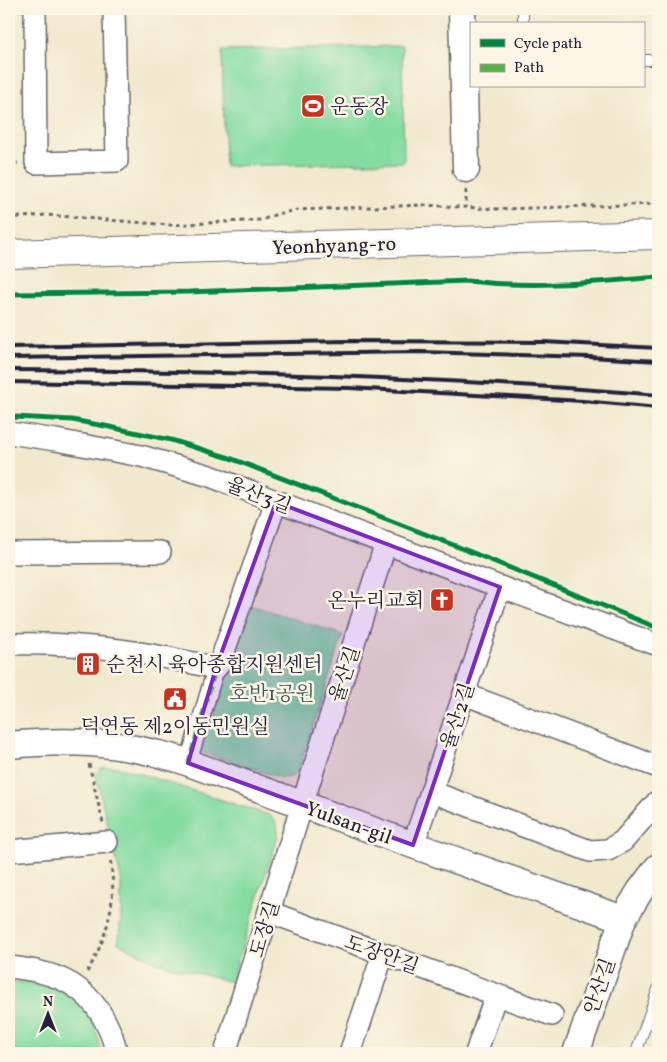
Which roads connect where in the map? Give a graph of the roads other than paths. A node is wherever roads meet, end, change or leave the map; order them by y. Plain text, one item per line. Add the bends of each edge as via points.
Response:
1 (35, 9) edge
2 (114, 9) edge
3 (462, 9) edge
4 (523, 9) edge
5 (524, 22) edge
6 (644, 60) edge
7 (658, 60) edge
8 (467, 61) edge
9 (466, 170) dead end
10 (658, 235) edge
11 (9, 254) edge
12 (9, 433) edge
13 (276, 502) junction
14 (386, 544) junction
15 (160, 552) dead end
16 (9, 553) edge
17 (500, 587) junction
18 (9, 644) edge
19 (658, 645) edge
20 (216, 668) junction
21 (464, 694) junction
22 (9, 745) edge
23 (188, 763) junction
24 (658, 767) edge
25 (432, 792) junction
26 (658, 801) edge
27 (302, 805) junction
28 (107, 842) road end
29 (413, 845) junction
30 (9, 851) edge
31 (658, 867) edge
32 (269, 912) junction
33 (623, 919) junction
34 (383, 954) junction
35 (9, 967) edge
36 (658, 989) edge
37 (496, 995) junction
38 (552, 1015) dead end
39 (116, 1053) edge
40 (225, 1053) edge
41 (350, 1053) edge
42 (476, 1053) edge
43 (576, 1053) edge
44 (636, 1053) edge

1 - 2 street via 36,163 117,161
3 - 8 street
4 - 5 lane
6 - 7 lane
8 - 9 street
10 - 11 main road, Yeonhyang-ro
12 - 13 street, 율산3길 via 141,456 210,476
13 - 14 street, 율산3길
13 - 20 street
14 - 17 street, 율산3길
14 - 27 street, 율산길
15 - 16 street
17 - 19 street, 율산3길
17 - 21 street, 율산2길
18 - 20 street via 96,646 155,654
20 - 23 street
21 - 24 street
21 - 25 street, 율산2길
22 - 23 street, Yulsan-gil via 83,742 128,746
23 - 27 street, Yulsan-gil
25 - 26 street via 590,851 608,850 623,841
25 - 29 street, 율산2길
27 - 29 street, Yulsan-gil
27 - 32 street, 도장길
28 - 30 street
29 - 33 street, Yulsan-gil
31 - 33 street
32 - 34 street, 도장안길
32 - 40 street, 도장길
33 - 43 street, 안산길
34 - 37 street, 도장안길
34 - 41 street
35 - 39 street via 52,975 88,995 101,1013
36 - 44 lane
37 - 38 street, 도장안길
37 - 42 street

